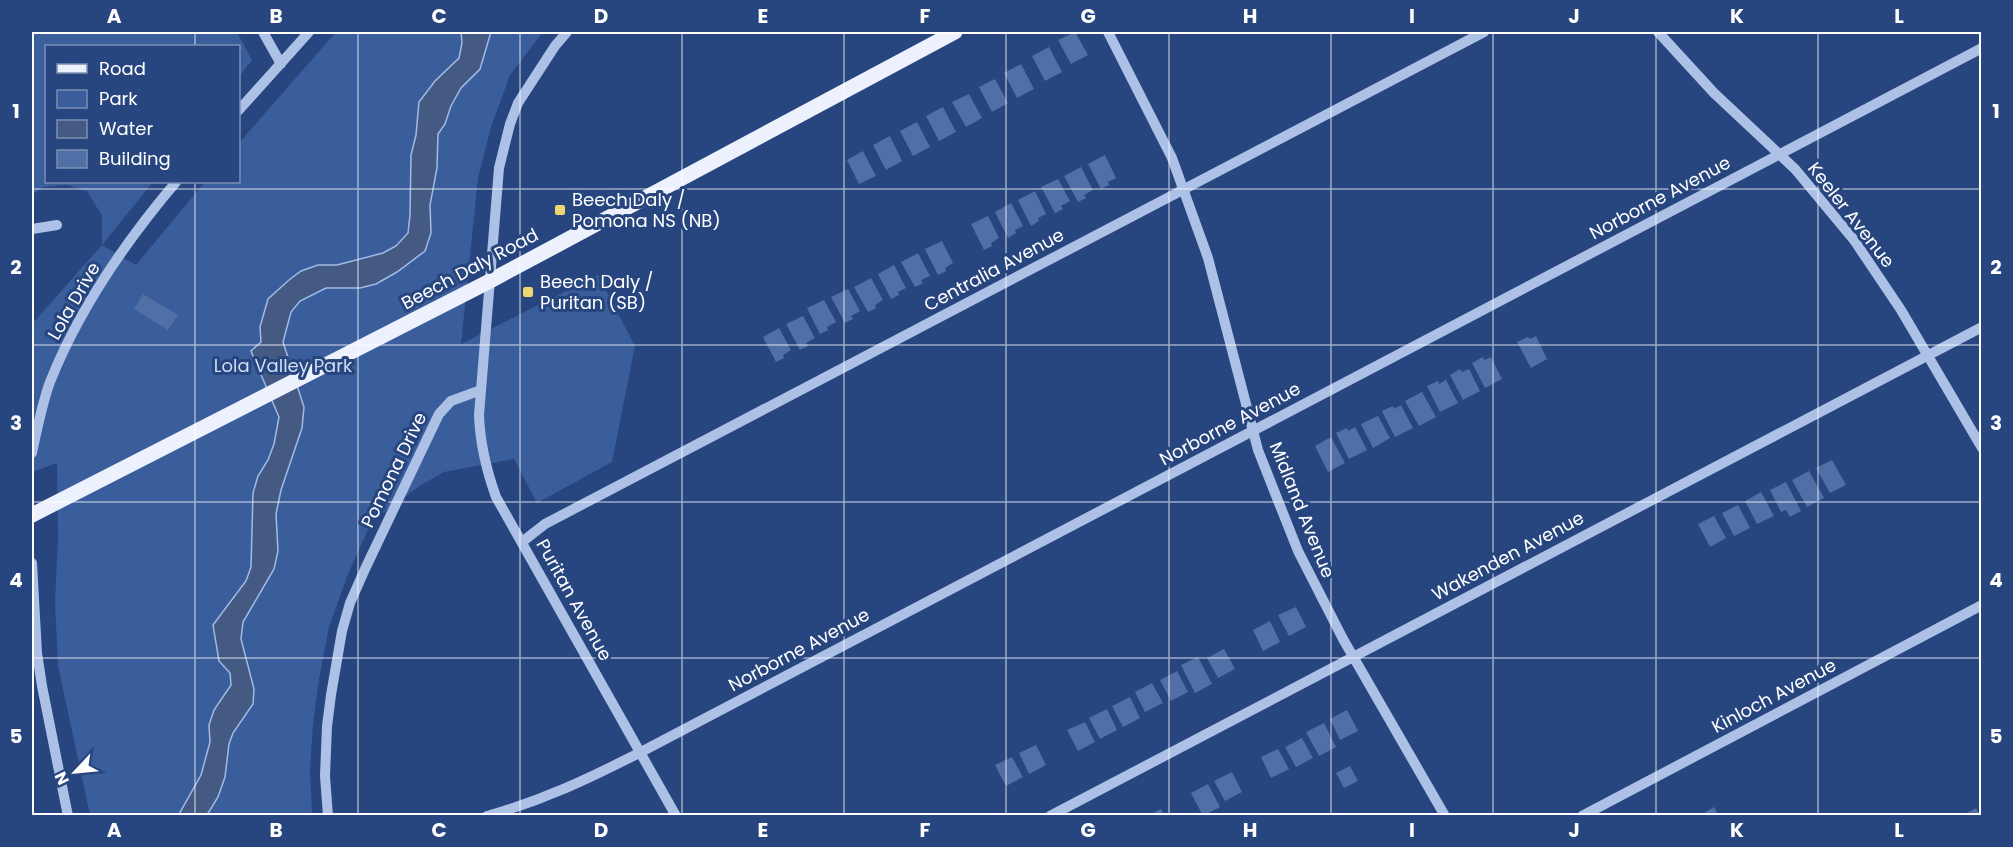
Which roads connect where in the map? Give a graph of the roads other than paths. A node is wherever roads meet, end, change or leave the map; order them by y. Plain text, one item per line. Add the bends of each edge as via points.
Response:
1 (263, 32) edge
2 (309, 32) edge
3 (567, 32) edge
4 (955, 32) edge
5 (1108, 32) edge
6 (1484, 32) edge
7 (1658, 32) edge
8 (1982, 48) edge
9 (281, 64) junction
10 (240, 109) edge
11 (1779, 154) junction
12 (175, 183) edge
13 (1183, 189) junction
14 (57, 225) dead end
15 (32, 229) edge
16 (490, 281) junction
17 (1982, 327) edge
18 (1928, 354) junction
19 (481, 390) junction
20 (1253, 431) junction
21 (1982, 448) edge
22 (32, 453) edge
23 (32, 515) edge
24 (522, 542) junction
25 (32, 563) edge
26 (1982, 605) edge
27 (1352, 656) junction
28 (640, 752) junction
29 (68, 816) edge
30 (328, 816) edge
31 (487, 816) edge
32 (676, 816) edge
33 (1050, 816) edge
34 (1445, 816) edge
35 (1582, 816) edge

1 - 9 street
2 - 9 street
3 - 16 street via 526,89 510,124 500,168
4 - 16 main road, Beech Daly Road
5 - 13 street, Midland Avenue via 1156,124
6 - 13 street, Centralia Avenue
7 - 11 street, Keeler Avenue via 1714,93
8 - 11 street, Norborne Avenue
9 - 10 street
11 - 18 street, Keeler Avenue via 1854,240
11 - 20 street, Norborne Avenue
12 - 22 street, Lola Drive via 118,257 83,313 50,384
13 - 20 street, Midland Avenue via 1208,258
13 - 24 street, Centralia Avenue via 545,524
14 - 15 street
16 - 19 street
16 - 23 main road, Beech Daly Road
17 - 18 street, Wakenden Avenue
18 - 21 street, Keeler Avenue
18 - 27 street, Wakenden Avenue
19 - 24 street, Puritan Avenue via 480,433 486,469 496,497
19 - 30 street, Pomona Drive via 451,401 439,414 350,603 329,705 325,776
20 - 27 street, Midland Avenue via 1298,551
20 - 28 street, Norborne Avenue
24 - 28 street, Puritan Avenue
25 - 29 street via 40,675
26 - 35 street, Kinloch Avenue
27 - 33 street, Wakenden Avenue
27 - 34 street, Midland Avenue
28 - 31 street, Norborne Avenue via 572,787
28 - 32 street, Puritan Avenue

